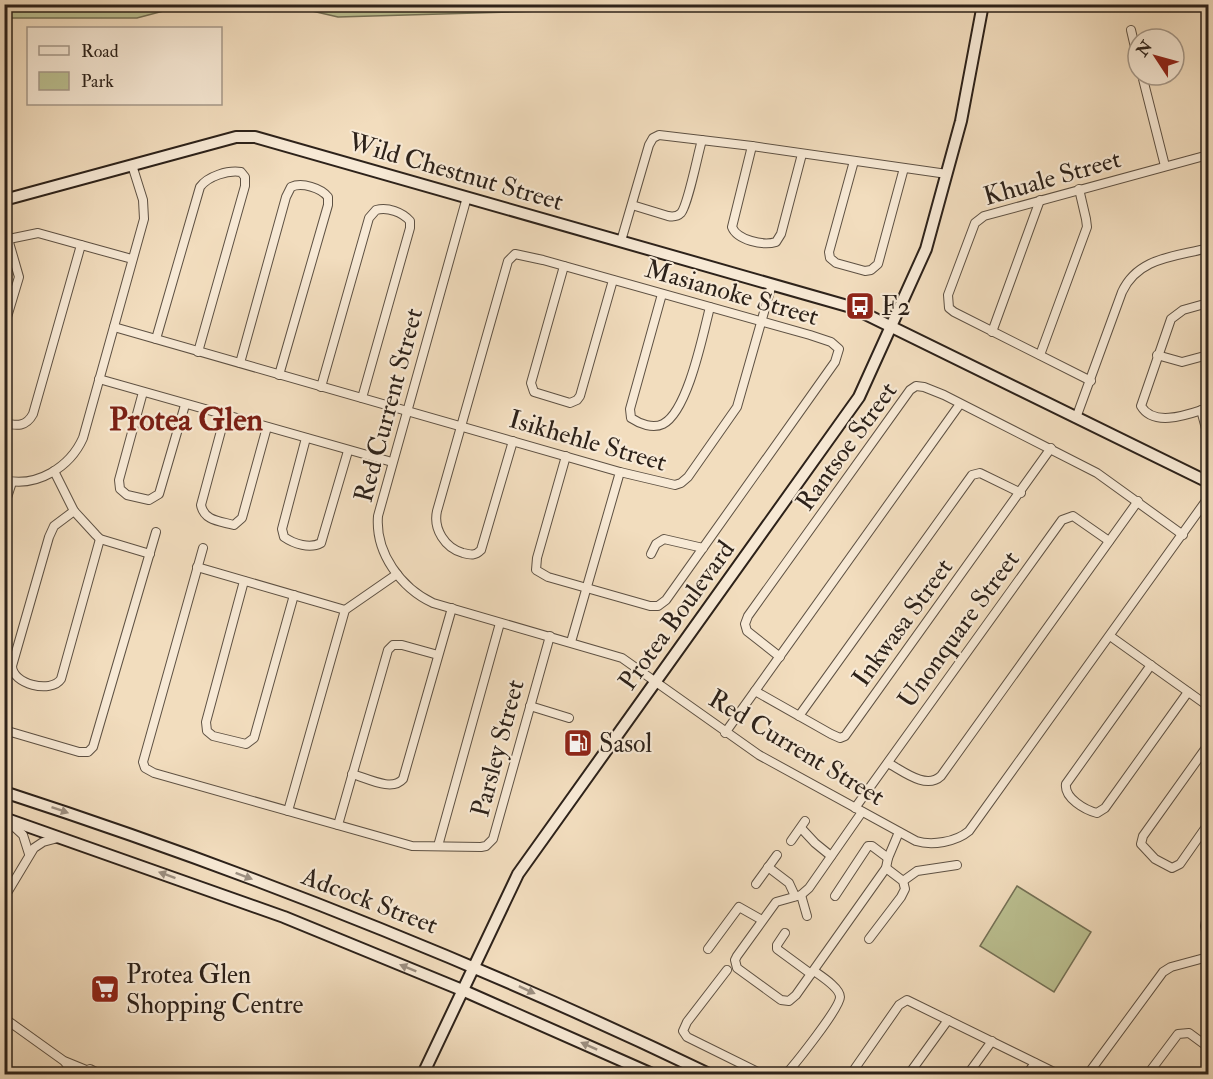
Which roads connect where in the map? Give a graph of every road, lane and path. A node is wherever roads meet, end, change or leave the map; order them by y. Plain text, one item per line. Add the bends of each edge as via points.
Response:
1 (983, 6) edge
2 (1145, 87) edge
3 (702, 140) junction
4 (752, 146) junction
5 (802, 154) junction
6 (1209, 155) edge
7 (854, 161) junction
8 (132, 165) junction
9 (1165, 166) junction
10 (904, 168) junction
11 (947, 174) junction
12 (1079, 189) junction
13 (467, 197) junction
14 (4, 200) edge
15 (1040, 200) junction
16 (632, 205) junction
17 (6, 239) edge
18 (621, 241) junction
19 (81, 245) junction
20 (1209, 248) edge
21 (132, 259) junction
22 (564, 266) junction
23 (613, 280) junction
24 (772, 284) junction
25 (662, 294) junction
26 (1209, 303) edge
27 (710, 307) junction
28 (7, 308) edge
29 (761, 322) junction
30 (892, 326) junction
31 (4, 327) edge
32 (114, 327) junction
33 (992, 332) junction
34 (156, 339) junction
35 (198, 352) junction
36 (1040, 355) junction
37 (1157, 355) junction
38 (1209, 356) edge
39 (240, 363) junction
40 (279, 375) junction
41 (99, 379) junction
42 (1091, 381) junction
43 (321, 387) junction
44 (143, 392) junction
45 (362, 399) junction
46 (960, 404) junction
47 (185, 405) junction
48 (1205, 409) edge
49 (408, 411) junction
50 (225, 416) junction
51 (1076, 418) junction
52 (4, 423) edge
53 (462, 426) junction
54 (267, 427) junction
55 (1209, 436) edge
56 (306, 438) junction
57 (513, 441) junction
58 (1051, 448) junction
59 (348, 450) junction
60 (566, 456) junction
61 (392, 462) junction
62 (54, 471) junction
63 (620, 472) junction
64 (8, 481) edge
65 (1209, 483) edge
66 (1021, 493) junction
67 (1209, 498) edge
68 (1138, 501) junction
69 (4, 507) edge
70 (74, 511) junction
71 (156, 532) dead end
72 (1183, 535) junction
73 (100, 539) junction
74 (1109, 541) junction
75 (203, 548) dead end
76 (703, 548) junction
77 (150, 554) junction
78 (651, 554) dead end
79 (197, 567) junction
80 (397, 574) junction
81 (244, 581) junction
82 (587, 588) junction
83 (294, 595) junction
84 (452, 608) junction
85 (345, 609) junction
86 (500, 623) junction
87 (550, 636) junction
88 (1110, 636) junction
89 (571, 642) junction
90 (438, 655) junction
91 (780, 657) junction
92 (1151, 665) junction
93 (655, 682) junction
94 (755, 691) junction
95 (1188, 692) junction
96 (531, 706) junction
97 (1209, 706) edge
98 (799, 716) junction
99 (569, 718) dead end
100 (4, 730) edge
101 (725, 733) junction
102 (1209, 745) edge
103 (888, 763) junction
104 (352, 774) junction
105 (4, 792) edge
106 (286, 810) junction
107 (859, 810) junction
108 (4, 818) edge
109 (1209, 824) edge
110 (338, 825) junction
111 (899, 832) junction
112 (62, 837) junction
113 (791, 841) dead end
114 (438, 846) junction
115 (29, 854) junction
116 (777, 855) dead end
117 (831, 856) junction
118 (888, 858) junction
119 (957, 865) dead end
120 (768, 867) junction
121 (886, 868) junction
122 (903, 881) junction
123 (756, 884) dead end
124 (798, 896) junction
125 (835, 896) dead end
126 (4, 898) edge
127 (1209, 910) edge
128 (807, 916) dead end
129 (762, 920) junction
130 (785, 933) dead end
131 (869, 939) dead end
132 (1209, 942) edge
133 (708, 949) dead end
134 (1209, 957) edge
135 (473, 966) junction
136 (727, 970) dead end
137 (812, 973) junction
138 (462, 990) junction
139 (4, 1018) edge
140 (948, 1020) junction
141 (992, 1041) junction
142 (1209, 1047) edge
143 (64, 1061) junction
144 (1035, 1062) junction
145 (1209, 1070) edge
146 (82, 1072) edge
147 (74, 1074) edge
148 (100, 1074) edge
149 (423, 1074) edge
150 (652, 1074) edge
151 (709, 1074) edge
152 (762, 1074) edge
153 (786, 1074) edge
154 (851, 1074) edge
155 (909, 1074) edge
156 (968, 1074) edge
157 (1027, 1074) edge
158 (1058, 1074) edge
159 (1088, 1074) edge
160 (1148, 1074) edge
161 (1205, 1074) edge

1 - 11 street, Protea Boulevard
2 - 9 street
3 - 4 street
3 - 16 street via 663,135 653,138
3 - 16 street via 680,214 668,216
4 - 5 street
4 - 5 street via 732,227 740,237 765,243 776,242 781,234
5 - 7 street
6 - 9 street, Khuale Street
7 - 10 street
7 - 10 street via 829,252 836,262 865,271 878,264
8 - 13 street, Wild Chestnut Street via 249,136
8 - 14 street, Wild Chestnut Street
8 - 21 street via 144,210 142,231
9 - 12 street, Khuale Street
10 - 11 street
11 - 30 street, Protea Boulevard via 926,249
12 - 15 street, Khuale Street
12 - 36 street via 1087,227
13 - 18 street, Wild Chestnut Street
13 - 49 street, Red Current Street
15 - 33 street
15 - 33 street, Khuale Street via 978,220 948,295 950,310
16 - 18 street
17 - 19 street via 38,233
17 - 28 street via 19,273
18 - 24 street, Wild Chestnut Street
19 - 21 street
19 - 52 street via 33,414 20,426
20 - 42 street via 1153,263 1134,273 1122,292
21 - 32 street
22 - 23 street, Masianoke Street
22 - 23 street via 531,383 534,392 570,403 580,396
22 - 53 street, Masianoke Street via 522,254 509,258
23 - 25 street, Masianoke Street
24 - 29 street, Isikhehle Street
24 - 30 street, Wild Chestnut Street via 851,307
25 - 27 street, Masianoke Street
25 - 27 street via 630,409 631,418 645,424 658,426 667,421 686,393
26 - 37 street via 1175,314
27 - 29 street, Masianoke Street
28 - 31 street
29 - 63 street, Isikhehle Street via 737,407 688,477 670,485
29 - 76 street, Masianoke Street via 831,342 839,355
30 - 51 street, Wild Chestnut Street
30 - 93 street, Protea Boulevard via 854,405
32 - 34 street, Isikhehle Street
32 - 41 street
33 - 36 street, Khuale Street
34 - 35 street, Isikhehle Street
34 - 35 street via 200,187 210,178 241,172 245,186
35 - 39 street, Isikhehle Street
36 - 42 street, Khuale Street
37 - 38 street via 1182,362
37 - 48 street via 1142,408 1163,418
39 - 40 street, Isikhehle Street
39 - 40 street via 286,197 293,186 322,191 328,197 328,205
40 - 43 street, Isikhehle Street
41 - 44 street
41 - 62 street via 80,446
42 - 51 street
43 - 45 street, Isikhehle Street
43 - 45 street via 369,218 376,210 385,209 405,216 410,228
44 - 47 street
44 - 47 street via 119,480 120,489 127,495 149,500 159,494
45 - 49 street, Isikhehle Street
46 - 58 street, Rantsoe Street
46 - 91 street
46 - 91 street, Rantsoe Street via 924,387 910,390 748,616 747,631
47 - 50 street
48 - 55 street
49 - 53 street, Isikhehle Street
49 - 61 street, Red Current Street
50 - 54 street
50 - 54 street via 201,505 209,518 234,525 241,520
51 - 65 street, Wild Chestnut Street
53 - 57 street, Isikhehle Street
53 - 57 street via 435,519 446,543 457,552 475,555 483,547
54 - 56 street
56 - 59 street
56 - 59 street via 282,529 290,541 313,546 321,543
57 - 60 street, Isikhehle Street
58 - 66 street, Inkwasa Street
58 - 68 street, Rantsoe Street
59 - 61 street
60 - 63 street, Isikhehle Street
60 - 82 street via 535,568 548,577
61 - 80 street, Red Current Street via 377,526 385,554
62 - 64 street via 30,481
62 - 70 street
63 - 82 street
64 - 69 street
66 - 98 street via 980,473 972,475
66 - 98 street, Inkwasa Street via 845,736 836,737
67 - 72 street, Red Current Street
68 - 72 street, Rantsoe Street
68 - 74 street
70 - 73 street
70 - 73 street via 58,523 49,537 12,666 17,678 49,687 61,679
71 - 77 street
72 - 88 street, Red Current Street
73 - 77 street
74 - 103 street via 941,776 926,782
74 - 103 street, Unonquare Street via 1073,516 1062,520
75 - 79 street
76 - 78 street via 664,539
76 - 82 street, Masianoke Street via 658,606
77 - 100 street via 91,750 79,752
79 - 81 street
79 - 106 street, Parsley Street via 143,765 154,773
80 - 84 street, Red Current Street via 426,599
80 - 85 street
81 - 83 street
81 - 83 street via 206,722 207,731 213,736 246,744 254,738
82 - 89 street
83 - 85 street
84 - 86 street, Red Current Street
84 - 90 street
85 - 106 street
86 - 87 street, Red Current Street
86 - 114 street
87 - 89 street, Red Current Street
87 - 96 street, Parsley Street
88 - 92 street
88 - 111 street, Red Current Street via 969,831 932,844
89 - 93 street, Red Current Street via 622,658
90 - 104 street via 402,645 393,645 388,650
90 - 104 street via 402,782 391,785
91 - 94 street
92 - 95 street
92 - 95 street via 1066,784 1068,795 1088,810 1097,813 1106,808
93 - 101 street, Red Current Street
93 - 135 street, Protea Boulevard via 518,874
94 - 98 street, Inkwasa Street
94 - 101 street
95 - 97 street
96 - 99 street
96 - 114 street, Parsley Street via 493,839 481,847
101 - 107 street, Red Current Street
102 - 109 street via 1141,844 1172,868 1180,864
103 - 107 street, Unonquare Street
104 - 110 street
105 -> 135 street, Adcock Street via 223,868
106 - 110 street, Parsley Street
107 - 111 street, Red Current Street
107 - 117 street, Unonquare Street
108 - 112 street, Adcock Street
108 - 115 street via 25,839
110 - 114 street, Parsley Street via 412,846
111 - 118 street
112 - 115 street via 39,844
138 -> 112 street, Adcock Street via 257,907
113 - 117 street via 803,824 815,843
115 - 126 street
116 - 120 street
117 - 124 street, Unonquare Street via 809,888
118 - 121 street
118 - 125 street via 868,846
119 - 122 street via 917,870
120 - 123 street
120 - 124 street via 789,883
121 - 122 street
121 - 137 street
122 - 131 street via 904,893
124 - 128 street
124 - 129 street, Unonquare Street via 776,902
127 - 132 street via 1205,926
129 - 133 street via 739,907
129 - 137 street, Unonquare Street via 737,956 737,968 785,1001 792,999
130 - 137 street via 777,949
134 - 159 street via 1163,972
135 - 138 street, Protea Boulevard
135 -> 151 street, Adcock Street
136 - 152 street via 683,1031 687,1037
137 - 153 street via 835,989 839,1000
138 - 149 street, Protea Boulevard
150 -> 138 street, Adcock Street
139 - 143 street
140 - 141 street
140 - 154 street via 907,1000 902,1002
140 - 155 street
141 - 144 street
141 - 156 street
142 - 160 street via 1182,1032
143 - 146 street
143 - 147 street
144 - 157 street
144 - 158 street
145 - 161 street
146 - 148 street via 93,1070

